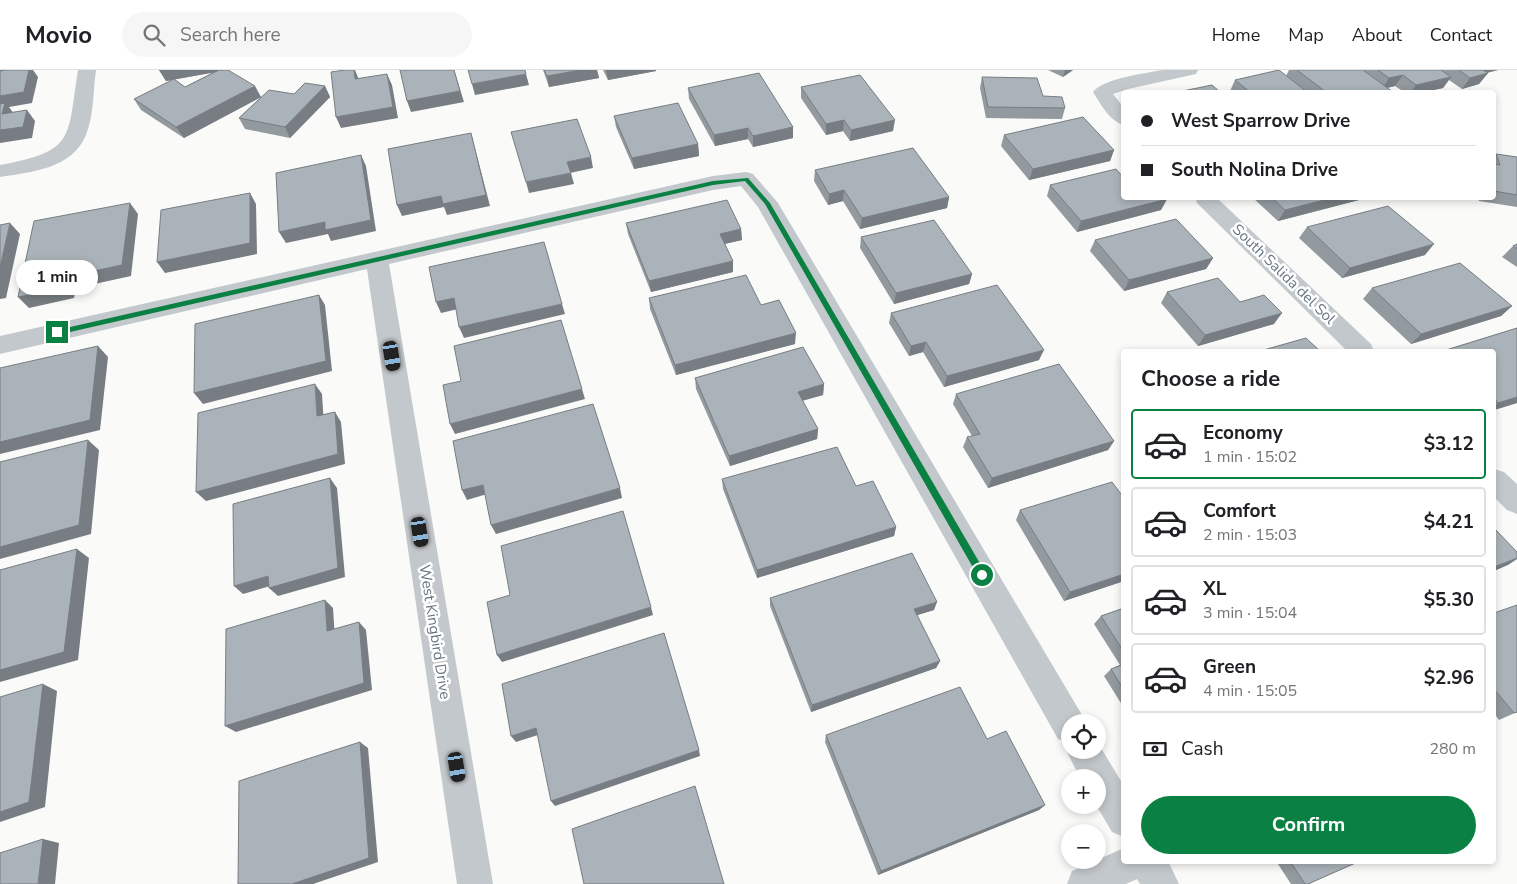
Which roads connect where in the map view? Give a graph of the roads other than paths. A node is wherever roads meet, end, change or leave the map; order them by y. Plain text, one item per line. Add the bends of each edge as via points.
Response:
1 (87, 70) edge
2 (1189, 70) edge
3 (1121, 115) edge
4 (0, 171) edge
5 (1207, 200) edge
6 (376, 261) junction
7 (0, 345) edge
8 (1360, 349) edge
9 (1496, 482) edge
10 (1517, 502) edge
11 (1062, 714) edge
12 (1088, 759) edge
13 (1121, 815) edge
14 (1129, 864) edge
15 (1150, 864) edge
16 (475, 884) edge
17 (1085, 884) edge
18 (1161, 884) edge

1 - 4 street via 76,136 63,153 35,164
2 - 3 street via 1123,84 1102,92
5 - 8 street, South Salida del Sol
6 - 7 street
6 - 11 street via 713,183 746,179 767,203
6 - 16 street, West Kingbird Drive
9 - 10 street
12 - 13 street
14 - 17 street
15 - 18 street

